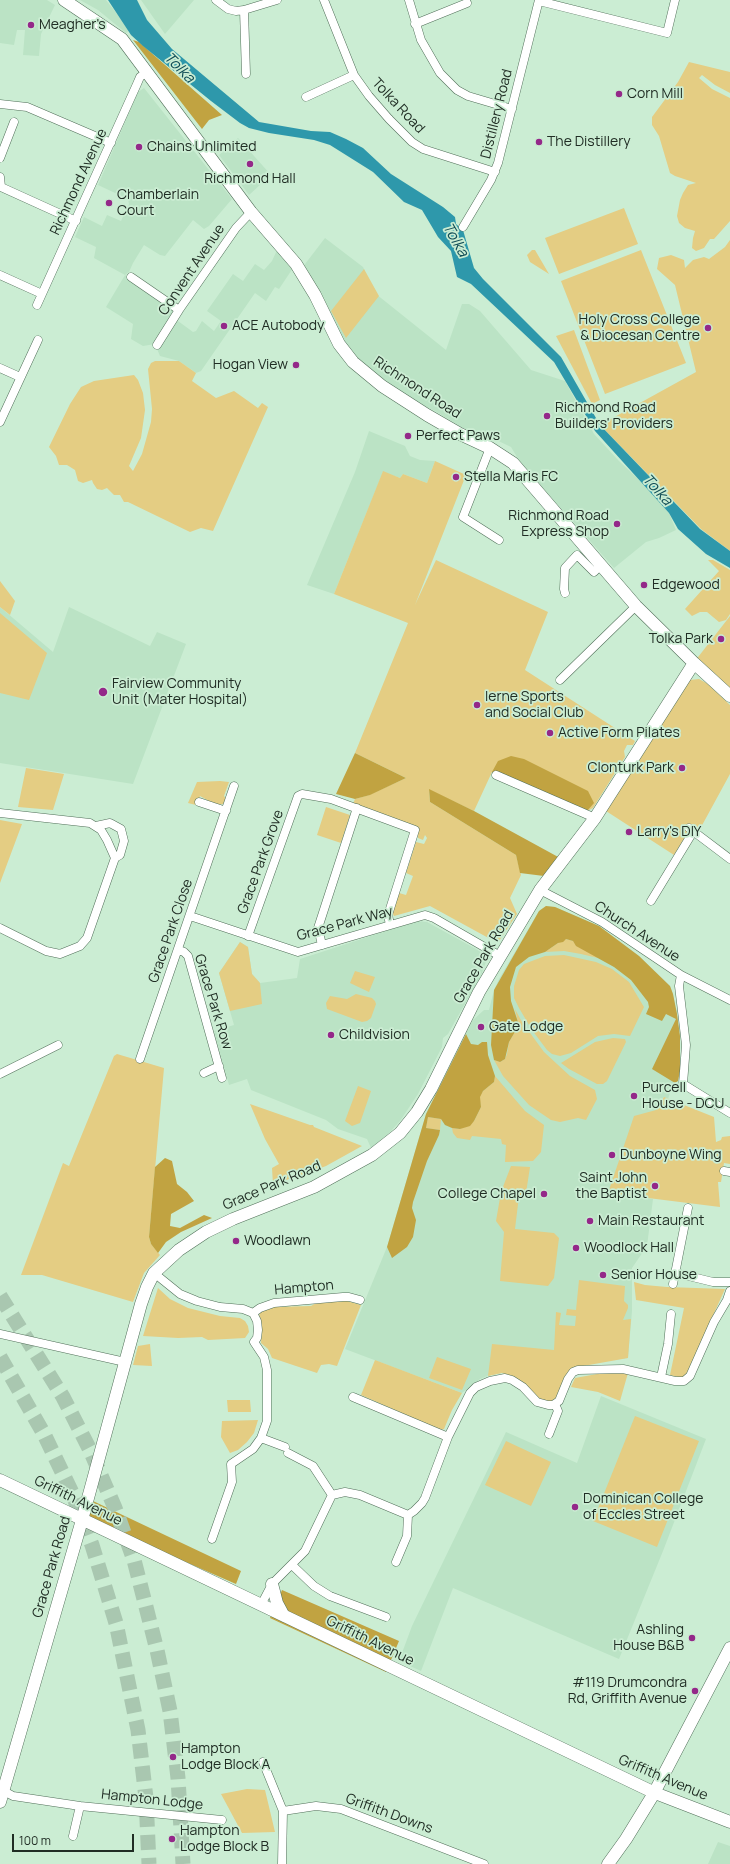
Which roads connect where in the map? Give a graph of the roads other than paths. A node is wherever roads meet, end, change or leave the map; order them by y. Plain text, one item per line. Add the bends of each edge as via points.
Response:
1 (64, 0) edge
2 (216, 0) edge
3 (277, 0) edge
4 (324, 0) edge
5 (409, 0) edge
6 (539, 0) edge
7 (675, 0) edge
8 (467, 3) dead end
9 (244, 10) junction
10 (415, 24) junction
11 (147, 72) junction
12 (246, 74) dead end
13 (354, 75) junction
14 (306, 97) dead end
15 (0, 104) edge
16 (512, 109) junction
17 (14, 122) dead end
18 (111, 143) junction
19 (0, 158) edge
20 (495, 172) junction
21 (0, 177) edge
22 (251, 212) junction
23 (76, 221) junction
24 (463, 228) dead end
25 (0, 274) edge
26 (132, 277) dead end
27 (42, 294) junction
28 (37, 305) dead end
29 (179, 310) junction
30 (38, 340) dead end
31 (157, 345) dead end
32 (0, 368) edge
33 (20, 377) junction
34 (0, 422) edge
35 (490, 448) junction
36 (499, 540) dead end
37 (600, 565) junction
38 (565, 593) dead end
39 (636, 606) junction
40 (694, 664) junction
41 (560, 680) dead end
42 (730, 696) edge
43 (496, 775) dead end
44 (234, 786) dead end
45 (200, 802) dead end
46 (357, 808) junction
47 (226, 811) junction
48 (0, 813) edge
49 (595, 818) junction
50 (96, 826) junction
51 (115, 858) junction
52 (730, 859) edge
53 (540, 890) junction
54 (651, 901) dead end
55 (190, 916) junction
56 (390, 925) junction
57 (0, 928) edge
58 (248, 936) junction
59 (322, 945) junction
60 (179, 950) junction
61 (500, 956) junction
62 (681, 975) junction
63 (730, 1000) edge
64 (58, 1045) dead end
65 (140, 1059) dead end
66 (219, 1066) junction
67 (204, 1073) dead end
68 (0, 1074) edge
69 (222, 1078) dead end
70 (730, 1113) edge
71 (688, 1208) dead end
72 (154, 1273) junction
73 (676, 1273) junction
74 (730, 1282) edge
75 (674, 1284) dead end
76 (730, 1290) edge
77 (360, 1300) dead end
78 (253, 1313) junction
79 (671, 1314) dead end
80 (0, 1334) edge
81 (126, 1362) junction
82 (661, 1377) junction
83 (353, 1397) dead end
84 (555, 1404) junction
85 (549, 1434) dead end
86 (448, 1437) junction
87 (262, 1438) junction
88 (0, 1480) edge
89 (332, 1496) junction
90 (408, 1515) junction
91 (82, 1520) junction
92 (212, 1539) dead end
93 (396, 1562) dead end
94 (292, 1565) junction
95 (272, 1584) junction
96 (261, 1605) junction
97 (284, 1616) junction
98 (386, 1617) dead end
99 (730, 1648) edge
100 (263, 1762) dead end
101 (655, 1793) junction
102 (1, 1794) edge
103 (80, 1806) junction
104 (283, 1811) junction
105 (222, 1820) dead end
106 (730, 1822) edge
107 (73, 1836) dead end
108 (282, 1864) edge
109 (484, 1864) edge
110 (608, 1864) edge

1 - 11 street, Richmond Road via 122,39
2 - 9 street via 228,9
3 - 9 street
4 - 13 street, Tolka Road
5 - 10 street
6 - 7 street via 667,33
6 - 16 street, Distillery Road
8 - 10 street
9 - 12 street
10 - 16 street via 437,68 457,90 468,96
11 - 18 street, Richmond Avenue via 140,77
11 - 22 street, Richmond Road
13 - 14 street, Tolka Road
13 - 20 street, Tolka Road via 374,102 412,142 423,149
15 - 18 street via 24,106
16 - 20 street, Distillery Road
17 - 19 street
18 - 23 street, Richmond Avenue
20 - 24 street, Distillery Road
21 - 23 street via 1,187
22 - 29 street, Convent Avenue via 236,228
22 - 35 street, Richmond Road via 283,247 303,274 339,344 353,362 382,386 427,415
23 - 27 street, Richmond Avenue
25 - 27 street
26 - 29 street
27 - 28 street, Richmond Avenue
29 - 31 street, Convent Avenue
30 - 33 street
32 - 33 street
33 - 34 street
35 - 36 street via 463,517
35 - 37 street, Richmond Road via 513,463
37 - 38 street via 594,572 577,555 565,568
37 - 39 street, Richmond Road
39 - 40 street, Richmond Road
39 - 41 street
40 - 42 street, Richmond Road
40 - 49 street, Grace Park Road
43 - 49 street
44 - 47 street, Grace Park Close
45 - 47 street
46 - 56 street via 415,830 388,915
46 - 58 street, Grace Park Grove via 326,798 302,794 298,796
46 - 59 street via 318,928
47 - 55 street, Grace Park Close
48 - 50 street via 90,823
49 - 53 street, Grace Park Road
50 - 51 street via 108,840
50 - 51 street via 110,823 121,829 124,842 120,855
51 - 57 street via 87,938 80,946 60,954 46,952
52 - 54 street via 691,830
53 - 61 street, Grace Park Road
53 - 62 street, Church Avenue via 602,922
55 - 58 street, Grace Park Way
55 - 60 street, Grace Park Close
56 - 59 street, Grace Park Way
56 - 61 street, Grace Park Way via 429,916
58 - 59 street, Grace Park Way via 298,952
60 - 65 street, Grace Park Close
60 - 66 street, Grace Park Row via 188,956
61 - 72 street, Grace Park Road via 479,992 432,1089 408,1124 394,1139 372,1155 314,1187 206,1232 179,1250
62 - 63 street
62 - 70 street, Church Avenue via 679,986 686,1045 683,1084
64 - 68 street
66 - 67 street, Grace Park Row
66 - 69 street, Grace Park Row
71 - 73 street
72 - 78 street via 180,1294 197,1301
72 - 81 street, Grace Park Road via 141,1304
73 - 74 street via 713,1282
73 - 75 street
76 - 82 street via 688,1379 680,1382
77 - 78 street, Hampton via 349,1297 274,1303
78 - 87 street via 258,1330 254,1342 264,1357 267,1370 268,1414
79 - 82 street
80 - 81 street
81 - 91 street, Grace Park Road
82 - 84 street via 623,1369 573,1372
83 - 86 street
84 - 85 street via 558,1411
84 - 86 street via 548,1406 537,1402 518,1383 505,1378 490,1381 476,1387 470,1393
86 - 90 street via 422,1503
87 - 89 street via 313,1466
87 - 92 street via 253,1449 231,1464 232,1482
88 - 91 street, Griffith Avenue
89 - 90 street via 346,1492 360,1495
89 - 94 street via 305,1551
90 - 93 street via 407,1536
91 - 96 street, Griffith Avenue
91 - 102 street, Grace Park Road
94 - 95 street
94 - 98 street via 314,1586 330,1596
95 - 96 street
95 - 97 street
96 - 97 street, Griffith Avenue
97 - 101 street, Griffith Avenue
99 - 101 street
100 - 104 street
101 - 106 street, Griffith Avenue
101 - 110 street
102 - 103 street, Hampton Lodge
103 - 105 street, Hampton Lodge
103 - 107 street
104 - 108 street
104 - 109 street, Griffith Downs via 316,1806 341,1809

